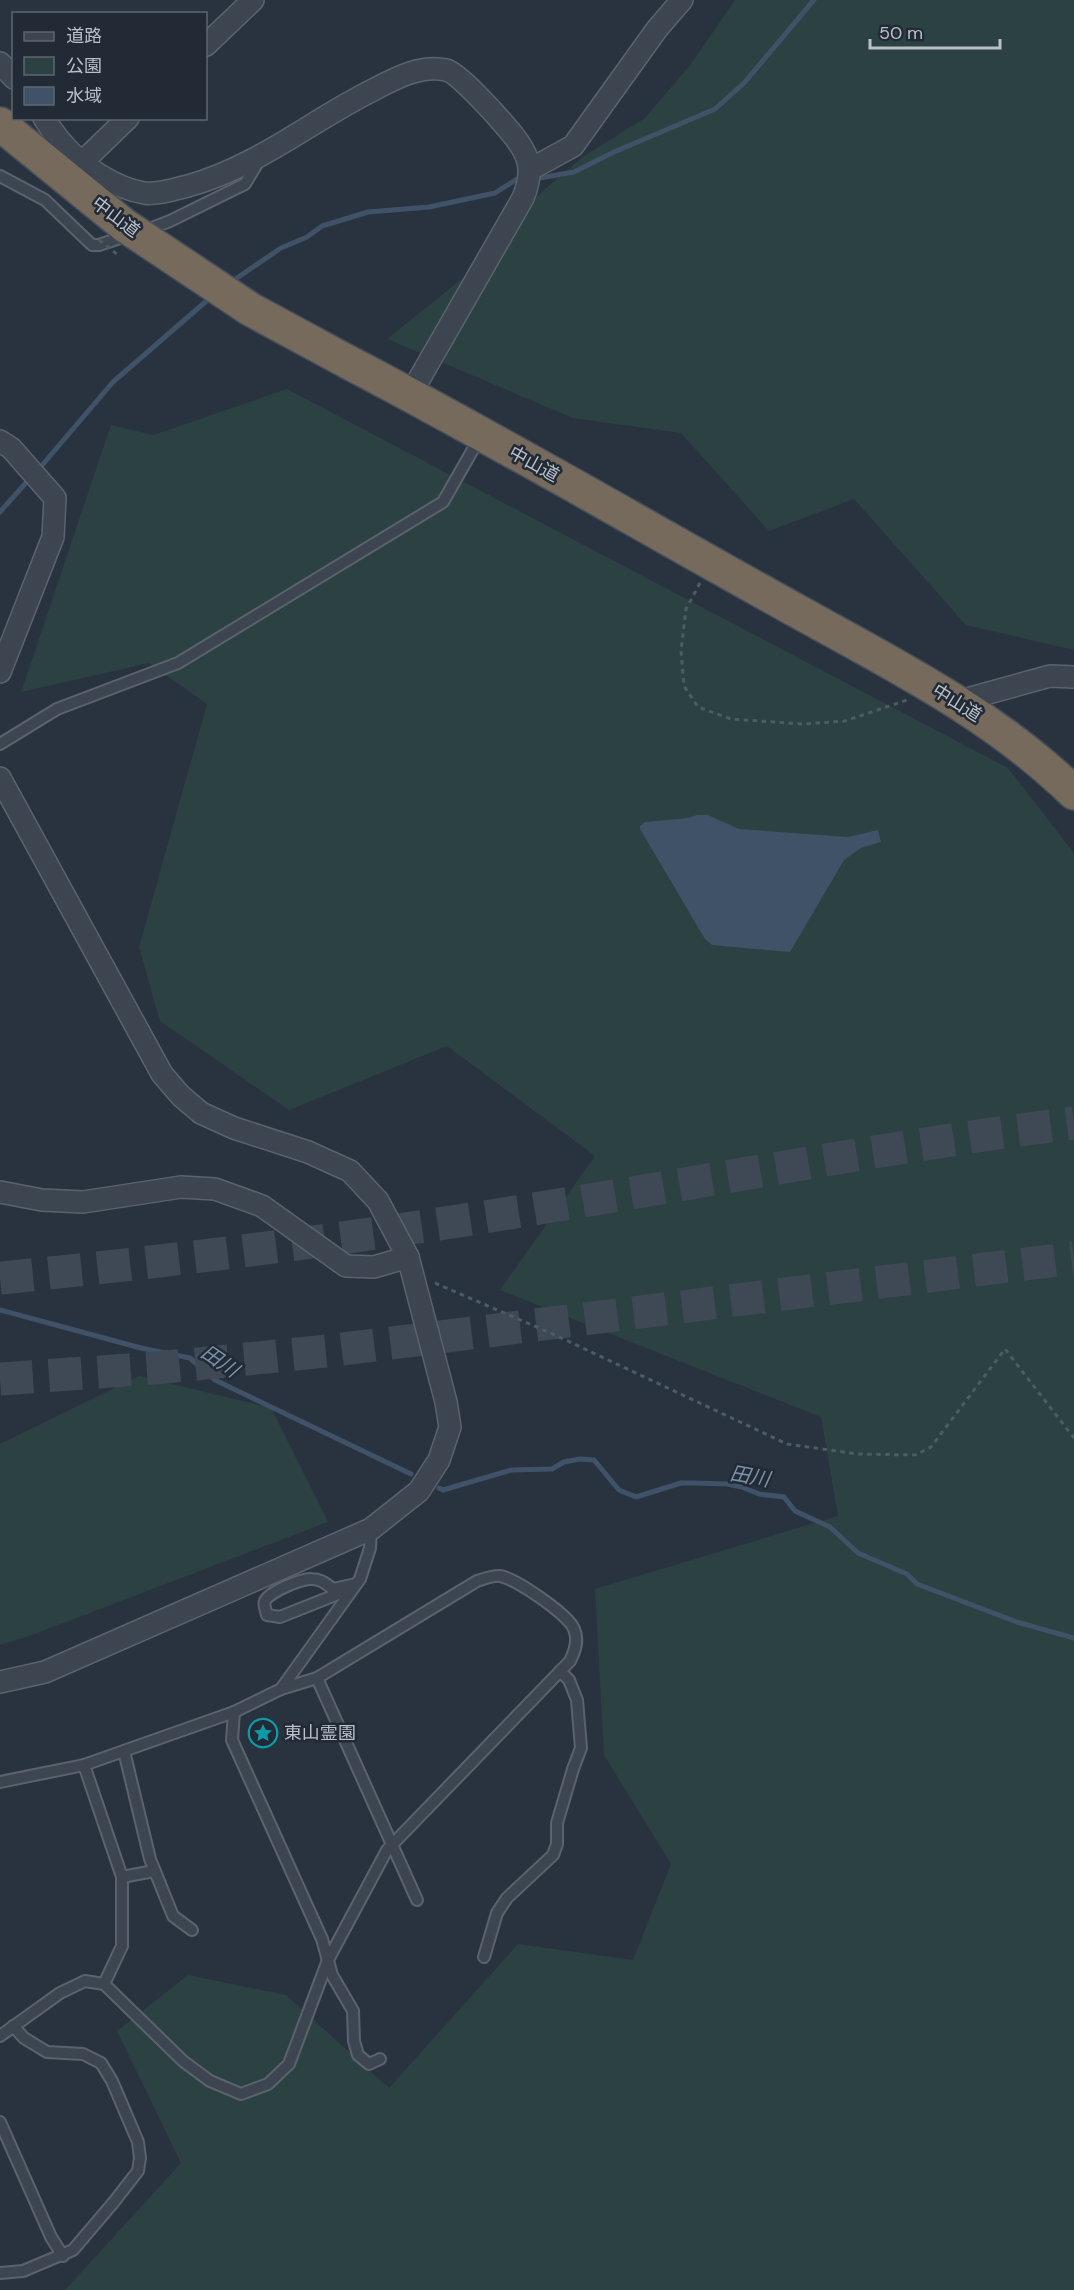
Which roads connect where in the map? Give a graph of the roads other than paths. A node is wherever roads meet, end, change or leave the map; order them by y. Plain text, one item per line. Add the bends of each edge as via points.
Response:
1 (253, 0) edge
2 (682, 0) edge
3 (207, 44) edge
4 (0, 63) edge
5 (12, 76) edge
6 (45, 120) edge
7 (126, 120) edge
8 (0, 124) edge
9 (262, 157) junction
10 (74, 170) junction
11 (530, 174) junction
12 (0, 176) edge
13 (411, 395) junction
14 (482, 435) junction
15 (5, 445) edge
16 (0, 672) edge
17 (1074, 677) edge
18 (956, 702) junction
19 (0, 744) edge
20 (0, 778) edge
21 (1074, 793) edge
22 (0, 1192) edge
23 (408, 1257) junction
24 (371, 1529) junction
25 (355, 1586) junction
26 (560, 1671) junction
27 (317, 1678) junction
28 (0, 1682) edge
29 (281, 1689) junction
30 (234, 1712) junction
31 (124, 1751) junction
32 (84, 1765) junction
33 (0, 1782) edge
34 (392, 1845) junction
35 (154, 1871) junction
36 (123, 1877) junction
37 (417, 1900) dead end
38 (192, 1930) dead end
39 (484, 1957) dead end
40 (328, 1960) junction
41 (104, 1984) junction
42 (14, 2026) junction
43 (0, 2036) edge
44 (380, 2059) dead end
45 (0, 2121) edge
46 (63, 2256) junction
47 (0, 2273) edge

1 - 3 street
2 - 11 street via 573,146
4 - 5 street
6 - 10 street
7 - 10 street
8 - 10 highway, 中山道
9 - 10 street via 216,178 144,193
9 - 11 street via 358,97 392,81 423,69 447,70 513,135 523,148
9 - 12 lane via 245,184 161,225 99,245 92,244 45,200
10 - 13 highway, 中山道, bridge via 114,240
11 - 13 street via 523,198
13 - 14 highway, 中山道
14 - 18 highway, 中山道
14 - 19 lane via 443,502 178,663 57,709
15 - 16 street via 55,498 53,537
17 - 18 street via 1050,676
18 - 21 highway, 中山道 via 1016,742
20 - 23 street via 162,1074 201,1113 350,1171 378,1201
22 - 23 street via 84,1202 180,1187 215,1189 262,1206 346,1266 374,1268
23 - 24 street via 450,1427 439,1460 419,1491
24 - 25 lane via 370,1548
24 - 28 street via 45,1672
25 - 25 lane via 280,1617 267,1615 265,1601 273,1592 309,1578 333,1589
25 - 29 lane
26 - 27 lane via 576,1648 575,1630 567,1619 515,1580 497,1575 477,1581
26 - 34 lane
26 - 39 lane via 577,1700 581,1748 557,1823 557,1844 553,1855 507,1898
27 - 29 lane
27 - 34 lane
29 - 30 lane
30 - 31 lane
30 - 40 lane via 232,1740
31 - 32 lane
31 - 35 lane
32 - 33 lane
32 - 36 lane
34 - 37 lane
34 - 40 lane
35 - 36 lane
35 - 38 lane via 173,1916
36 - 41 lane via 122,1946
40 - 41 lane via 289,2064 268,2084 241,2094 210,2082 183,2061
40 - 44 lane via 332,1975 353,2011 358,2055 369,2064
41 - 42 lane via 85,1981 60,1993
42 - 43 lane
42 - 46 lane via 24,2038 47,2052 83,2054 100,2063 112,2081 138,2142 138,2171 73,2250
45 - 46 lane
46 - 47 lane via 24,2271

